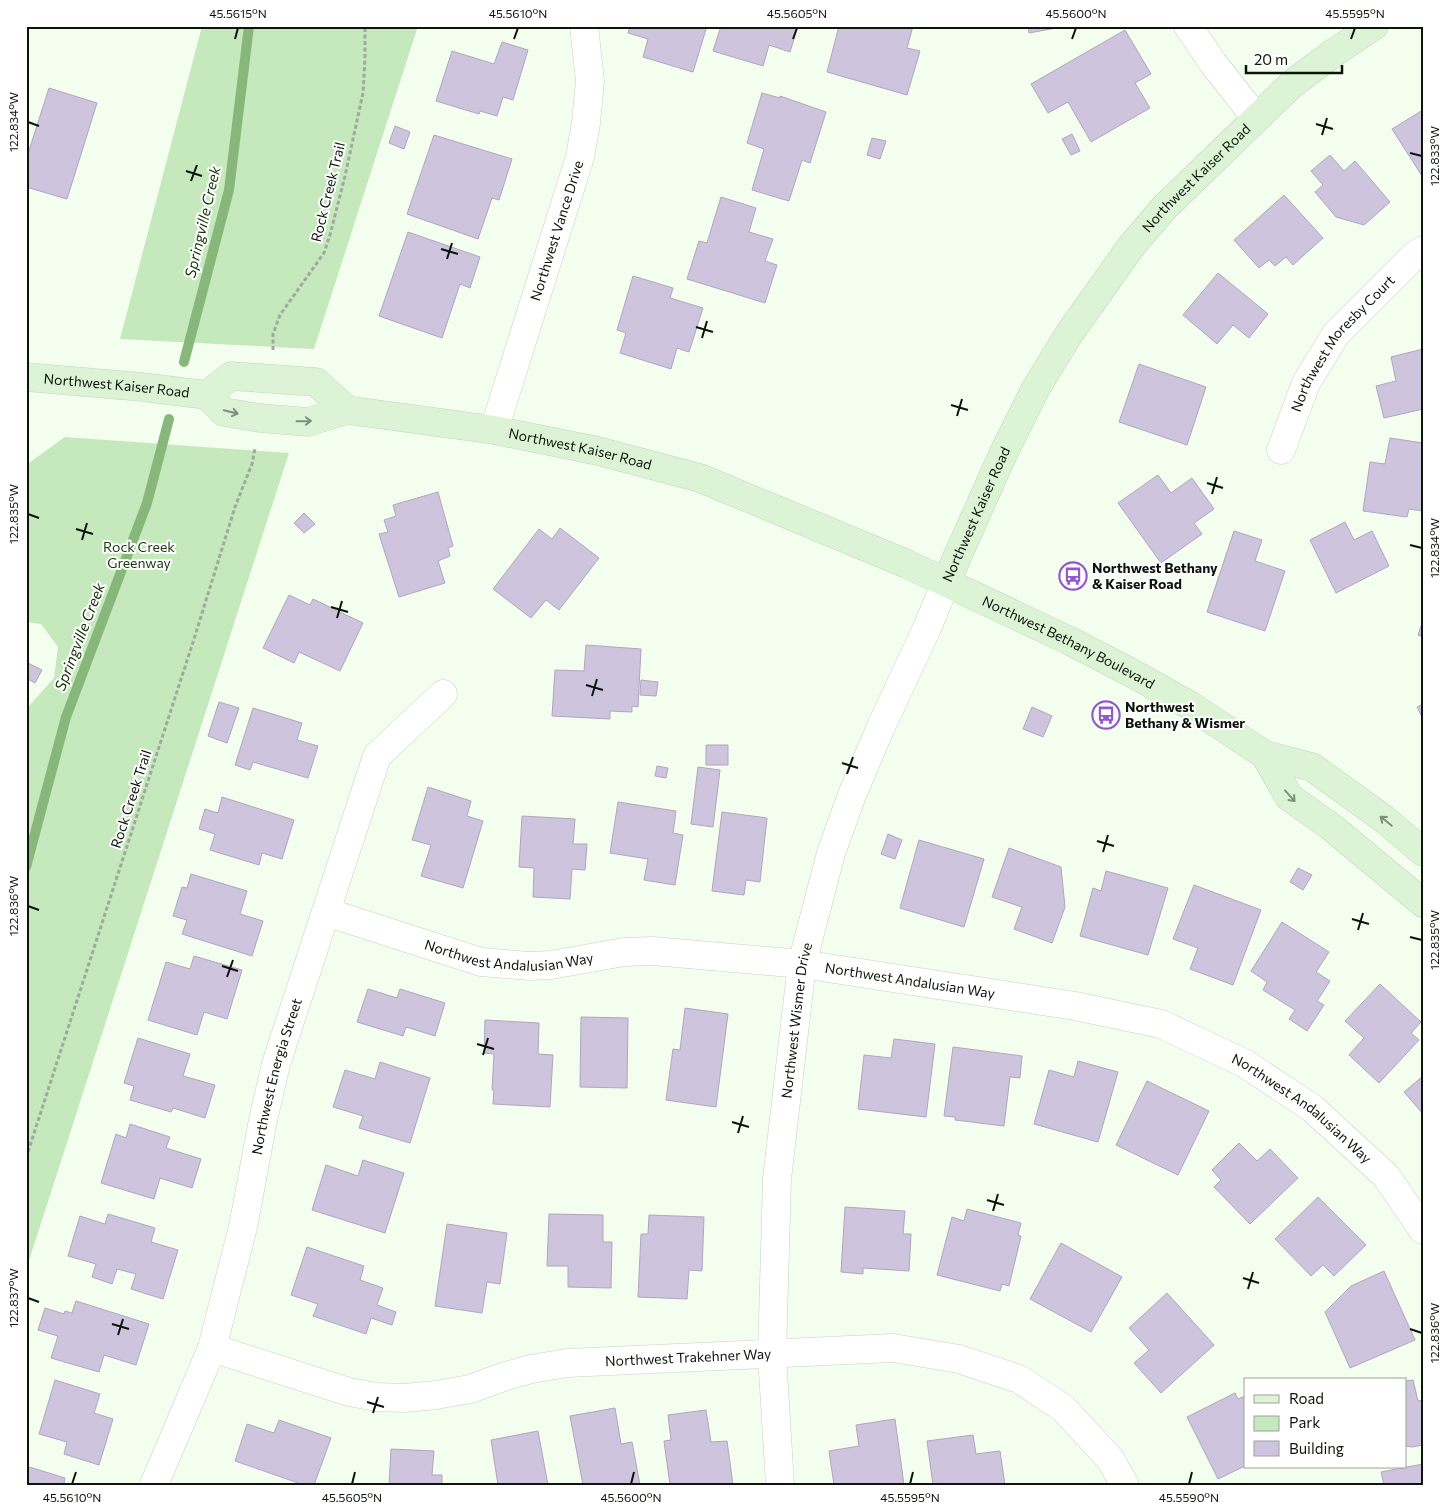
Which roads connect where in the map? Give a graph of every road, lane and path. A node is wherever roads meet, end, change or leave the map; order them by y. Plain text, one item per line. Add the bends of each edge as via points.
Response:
1 (365, 26) edge
2 (584, 26) edge
3 (1188, 26) edge
4 (1374, 26) edge
5 (1256, 118) junction
6 (1423, 250) edge
7 (274, 350) dead end
8 (26, 378) edge
9 (207, 395) junction
10 (347, 410) junction
11 (494, 430) junction
12 (255, 447) dead end
13 (1281, 450) dead end
14 (946, 582) junction
15 (443, 694) dead end
16 (1265, 755) junction
17 (1423, 852) edge
18 (1423, 903) edge
19 (326, 912) junction
20 (802, 964) junction
21 (26, 1158) edge
22 (1423, 1230) edge
23 (212, 1348) junction
24 (772, 1355) junction
25 (154, 1485) edge
26 (780, 1485) edge
27 (1125, 1485) edge

1 - 7 path, Rock Creek Trail via 362,93 330,235 324,253 280,315 273,334
2 - 11 street, Northwest Vance Drive via 590,81 580,157
3 - 5 street
4 - 5 main road, Northwest Kaiser Road via 1292,84
5 - 14 main road, Northwest Kaiser Road via 1164,208 1130,248 1069,334 1036,388 1004,452
6 - 13 street, Northwest Moresby Court via 1336,334 1306,383
8 - 9 main road, Northwest Kaiser Road
9 -> 10 main road, Northwest Kaiser Road via 224,412 260,418 308,422
9 - 10 main road, Northwest Kaiser Road via 231,376 316,382
10 - 11 main road, Northwest Kaiser Road
11 - 14 main road, Northwest Kaiser Road via 598,451 700,478
12 - 21 path, Rock Creek Trail
14 - 16 main road, Northwest Bethany Boulevard via 1130,672 1191,706
14 - 20 street, Northwest Wismer Drive via 852,795 831,853
15 - 19 street, Northwest Energia Street via 377,756
17 -> 16 main road, Northwest Bethany Boulevard via 1312,767
16 -> 18 main road, Northwest Bethany Boulevard via 1289,797 1330,826
19 - 20 street, Northwest Andalusian Way via 481,962 512,966 653,951
19 - 23 street, Northwest Energia Street via 276,1064 242,1227
20 - 22 street, Northwest Andalusian Way via 1075,1006 1161,1024 1244,1063 1312,1108 1386,1176
20 - 24 street, Northwest Wismer Drive via 777,1179
23 - 24 street, Northwest Trakehner Way via 349,1392 406,1398 470,1389 531,1369 567,1363
23 - 25 street, Northwest Energia Street
24 - 26 street, Northwest Wismer Drive
24 - 27 street, Northwest Trakehner Way via 893,1348 959,1359 1019,1379 1063,1408 1110,1459

